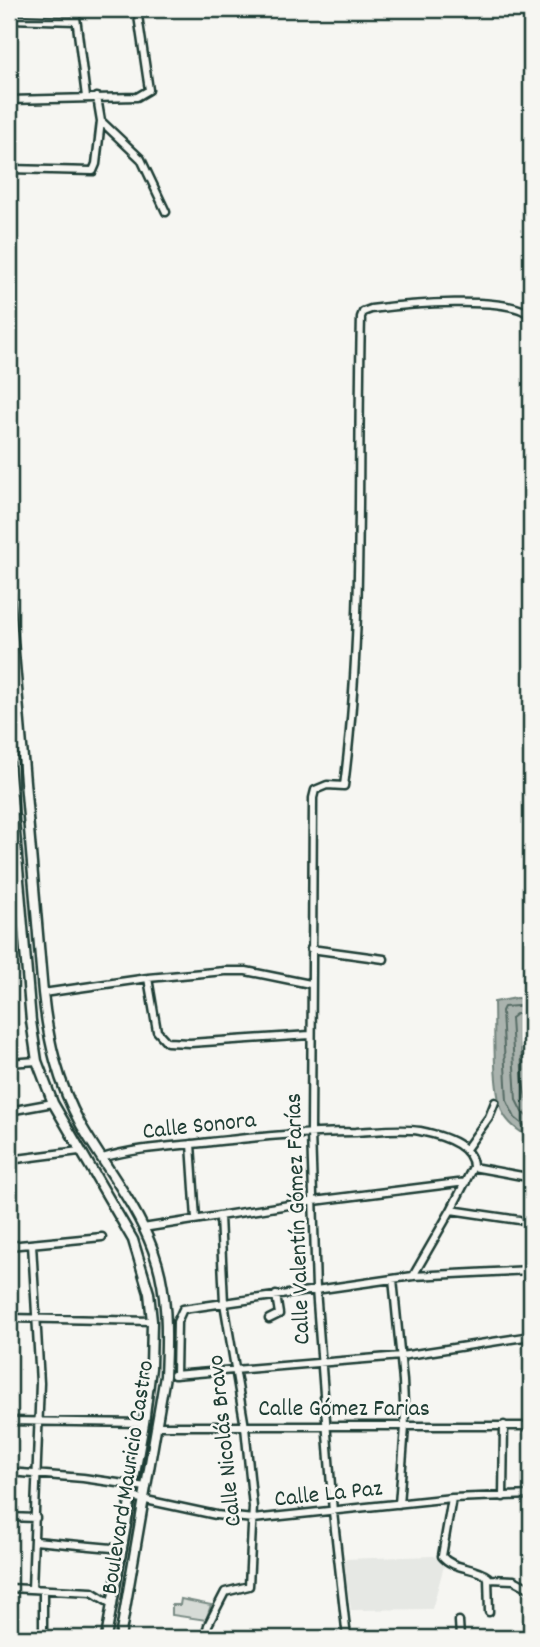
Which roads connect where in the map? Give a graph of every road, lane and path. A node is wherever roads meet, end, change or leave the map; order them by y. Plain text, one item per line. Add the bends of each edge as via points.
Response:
1 (75, 9) edge
2 (137, 9) edge
3 (9, 19) edge
4 (75, 21) junction
5 (86, 97) junction
6 (97, 97) junction
7 (9, 100) edge
8 (101, 121) junction
9 (9, 169) edge
10 (166, 212) dead end
11 (531, 316) edge
12 (9, 594) edge
13 (22, 759) junction
14 (9, 761) edge
15 (24, 943) junction
16 (311, 949) junction
17 (384, 959) dead end
18 (41, 967) junction
19 (148, 978) junction
20 (310, 984) junction
21 (43, 993) junction
22 (310, 1035) junction
23 (37, 1061) junction
24 (9, 1063) edge
25 (53, 1102) junction
26 (495, 1102) dead end
27 (9, 1111) edge
28 (311, 1132) junction
29 (191, 1144) junction
30 (466, 1149) junction
31 (79, 1151) junction
32 (103, 1158) junction
33 (9, 1160) edge
34 (472, 1167) junction
35 (522, 1176) dead end
36 (466, 1182) junction
37 (314, 1200) junction
38 (451, 1210) junction
39 (220, 1216) junction
40 (196, 1219) junction
41 (519, 1220) dead end
42 (143, 1228) junction
43 (102, 1237) dead end
44 (32, 1244) junction
45 (9, 1246) edge
46 (531, 1270) edge
47 (413, 1276) junction
48 (393, 1279) junction
49 (316, 1289) junction
50 (276, 1295) junction
51 (224, 1303) junction
52 (9, 1318) edge
53 (269, 1319) dead end
54 (38, 1320) junction
55 (152, 1321) junction
56 (531, 1336) edge
57 (401, 1356) junction
58 (321, 1365) junction
59 (236, 1372) junction
60 (176, 1375) junction
61 (165, 1376) junction
62 (9, 1421) edge
63 (39, 1421) junction
64 (144, 1423) junction
65 (504, 1425) junction
66 (157, 1426) junction
67 (531, 1426) edge
68 (244, 1427) junction
69 (326, 1427) junction
70 (405, 1427) junction
71 (9, 1472) edge
72 (37, 1474) junction
73 (134, 1485) junction
74 (146, 1487) junction
75 (531, 1495) edge
76 (132, 1497) junction
77 (503, 1497) junction
78 (452, 1498) junction
79 (144, 1499) junction
80 (399, 1504) junction
81 (333, 1512) junction
82 (9, 1517) edge
83 (36, 1518) junction
84 (253, 1519) junction
85 (35, 1541) junction
86 (122, 1549) junction
87 (489, 1579) junction
88 (9, 1588) edge
89 (32, 1589) junction
90 (531, 1589) edge
91 (43, 1590) junction
92 (113, 1605) junction
93 (489, 1612) dead end
94 (459, 1621) dead end
95 (9, 1636) edge
96 (43, 1637) edge
97 (106, 1638) edge
98 (120, 1638) edge
99 (205, 1638) edge
100 (347, 1638) edge
101 (460, 1638) edge

1 - 4 street
2 - 6 street via 149,90 137,97
3 - 4 street
4 - 5 street
5 - 6 street
5 - 7 street
6 - 8 street
8 - 9 street via 93,171
8 - 10 street via 141,159
11 - 16 street, Calle Valentín Gómez Farías via 499,306 451,302 363,312 360,575 348,757 345,786 322,786 313,798
12 - 13 main road, Boulevard Mauricio Castro
13 - 14 street
13 - 18 main road, Boulevard Mauricio Castro
14 - 15 main road, Boulevard Mauricio Castro
15 - 18 main road
15 - 23 main road, Boulevard Mauricio Castro
16 - 17 street
16 - 20 street, Calle Valentín Gómez Farías
18 - 21 main road, Boulevard Mauricio Castro
19 - 20 street via 236,971
19 - 21 street
19 - 22 street via 157,1031 174,1043
20 - 22 street, Calle Valentín Gómez Farías
21 - 32 main road, Boulevard Mauricio Castro via 58,1074
22 - 28 street, Calle Valentín Gómez Farías
23 - 24 street
23 - 25 main road, Boulevard Mauricio Castro
25 - 27 street
25 - 31 main road, Boulevard Mauricio Castro
26 - 30 street
28 - 29 street, Calle Sonora
28 - 30 street, Calle Sonora via 417,1131
28 - 37 street, Calle Valentín Gómez Farías
29 - 32 street, Calle Sonora
29 - 40 street
30 - 34 street
31 - 33 street
31 - 55 main road, Boulevard Mauricio Castro via 133,1240
32 - 42 main road, Boulevard Mauricio Castro
34 - 35 street
34 - 36 street
36 - 37 street
36 - 38 street
37 - 39 street
37 - 49 street, Calle Valentín Gómez Farías
38 - 41 street
38 - 47 street
39 - 40 street
39 - 51 street, Calle Nicolás Bravo
40 - 42 street
42 - 61 main road, Boulevard Mauricio Castro via 164,1294
43 - 44 street
44 - 45 street
44 - 54 street
46 - 47 street
47 - 48 street
48 - 49 street
48 - 57 street
49 - 50 street
49 - 58 street, Calle Valentín Gómez Farías
50 - 51 street
50 - 53 street via 279,1314
51 - 59 street, Calle Nicolás Bravo
51 - 60 street via 180,1311
52 - 54 street
54 - 55 street
54 - 63 street
55 - 64 main road, Boulevard Mauricio Castro
56 - 57 street
57 - 58 street
57 - 70 street
58 - 59 street
58 - 69 street, Calle Valentín Gómez Farías
59 - 60 street
59 - 68 street, Calle Nicolás Bravo
60 - 61 street
61 - 66 main road, Boulevard Mauricio Castro
62 - 63 street
63 - 64 street
63 - 72 street
64 - 73 main road, Boulevard Mauricio Castro
65 - 67 street, Calle Gómez Farias
65 - 70 street, Calle Gómez Farias
65 - 77 street
66 - 68 street, Calle Gómez Farias
66 - 74 main road, Boulevard Mauricio Castro
68 - 69 street, Calle Gómez Farias
68 - 84 street, Calle Nicolás Bravo
69 - 70 street, Calle Gómez Farias
69 - 81 street, Calle Valentín Gómez Farías
70 - 80 street
71 - 72 street
72 - 73 street
72 - 83 street
73 - 74 street
73 - 76 main road, Boulevard Mauricio Castro
74 - 79 main road, Boulevard Mauricio Castro
75 - 77 street, Calle La Paz
76 - 79 street, Calle La Paz
76 - 86 main road, Boulevard Mauricio Castro
77 - 78 street, Calle La Paz
78 - 80 street, Calle La Paz
78 - 87 street via 442,1556
79 - 84 street, Calle La Paz
79 - 98 main road, Boulevard Mauricio Castro
80 - 81 street, Calle La Paz
81 - 84 street, Calle La Paz
81 - 100 street, Calle Valentín Gómez Farías
82 - 83 street
83 - 85 street
84 - 99 street, Calle Nicolás Bravo via 249,1586 225,1592
85 - 86 street
85 - 89 street
86 - 92 main road, Boulevard Mauricio Castro
87 - 90 street via 514,1580
87 - 93 street
88 - 89 street
89 - 91 street
91 - 92 street via 92,1592
91 - 96 street
92 - 97 main road, Boulevard Mauricio Castro
94 - 101 street
95 - 96 street

